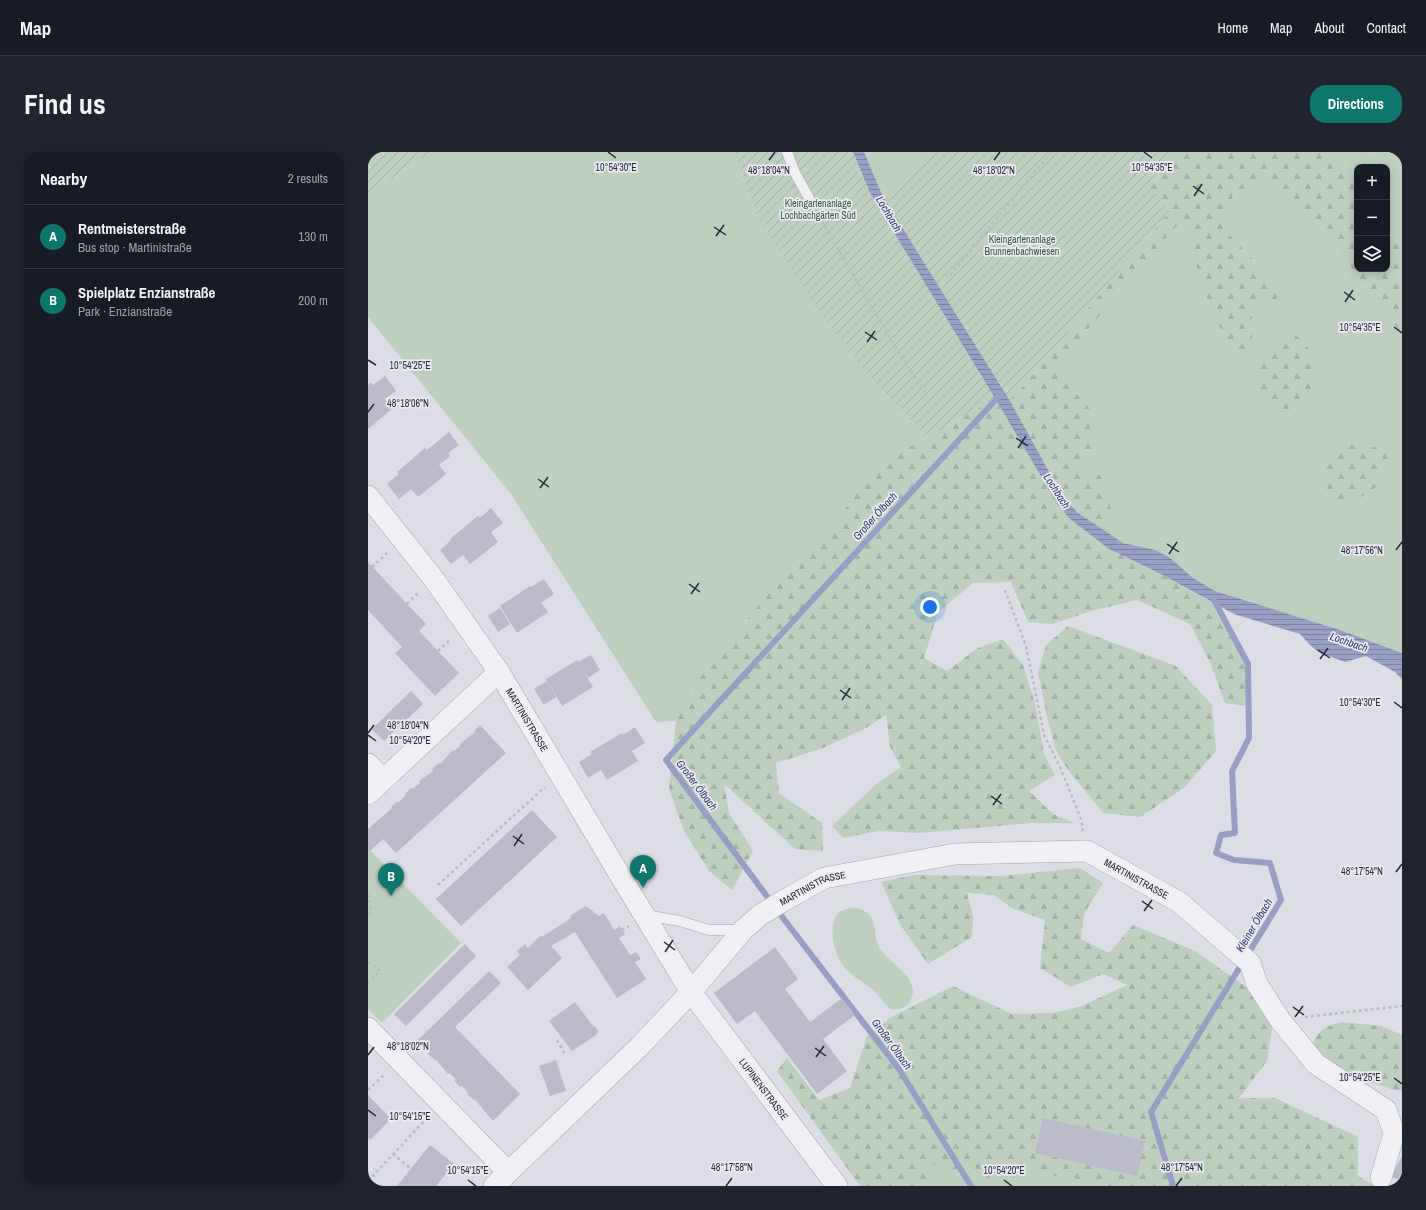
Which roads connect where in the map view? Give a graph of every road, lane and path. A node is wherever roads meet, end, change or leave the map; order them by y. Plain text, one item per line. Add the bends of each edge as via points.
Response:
1 (787, 152) edge
2 (1051, 152) edge
3 (1137, 152) edge
4 (1150, 165) dead end
5 (809, 198) joint
6 (950, 276) dead end
7 (924, 393) dead end
8 (368, 496) edge
9 (1005, 590) dead end
10 (499, 672) junction
11 (368, 764) edge
12 (559, 773) junction
13 (383, 779) junction
14 (368, 794) edge
15 (1087, 851) junction
16 (438, 885) dead end
17 (368, 894) edge
18 (644, 914) junction
19 (368, 917) edge
20 (743, 930) junction
21 (368, 962) edge
22 (368, 983) edge
23 (691, 992) junction
24 (1402, 1006) edge
25 (1280, 1020) junction
26 (368, 1028) edge
27 (557, 1040) dead end
28 (565, 1054) dead end
29 (441, 1104) junction
30 (393, 1154) junction
31 (411, 1169) dead end
32 (1381, 1178) dead end
33 (501, 1179) edge
34 (368, 1180) edge
35 (837, 1186) edge

1 - 5 lane via 794,173
2 - 6 path
3 - 4 path
5 - 7 path
8 - 10 street, MARTINISTRASSE via 433,578
9 - 15 path via 1026,646 1044,735 1060,766 1081,819
10 - 12 street, MARTINISTRASSE
10 - 13 street
11 - 13 street
12 - 16 path
12 - 18 street, MARTINISTRASSE
13 - 14 street
15 - 20 street, MARTINISTRASSE via 955,854 824,878 760,915
15 - 25 street, MARTINISTRASSE via 1179,902 1245,959 1257,984
17 - 19 path
18 - 20 lane via 709,930
18 - 23 street, MARTINISTRASSE
20 - 23 street, MARTINISTRASSE
21 - 22 path via 380,971
23 - 33 street via 640,1046
23 - 35 street, LUPINENSTRASSE
24 - 25 path
25 - 32 street, MARTINISTRASSE via 1316,1064 1386,1110 1394,1133
26 - 29 street
27 - 28 path
29 - 30 path
29 - 33 street
30 - 31 path
30 - 34 path

